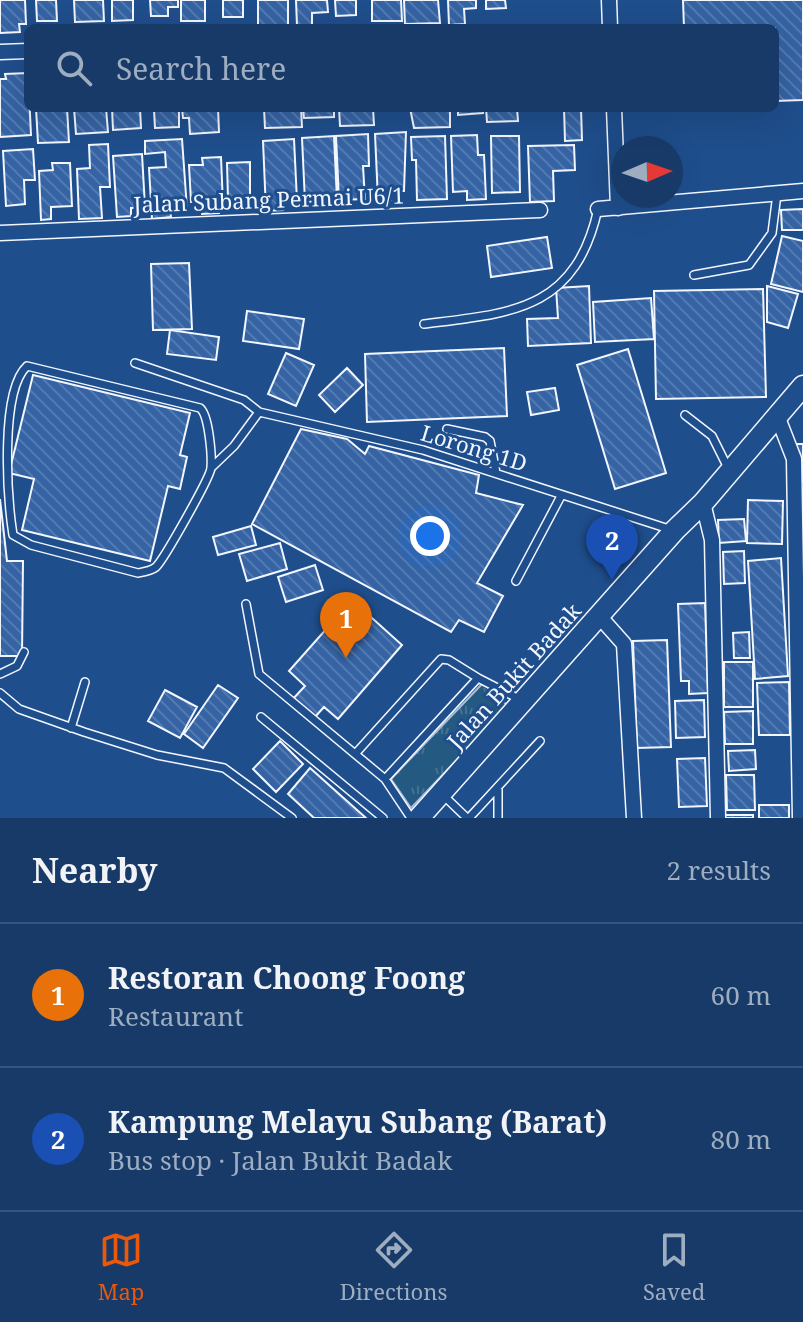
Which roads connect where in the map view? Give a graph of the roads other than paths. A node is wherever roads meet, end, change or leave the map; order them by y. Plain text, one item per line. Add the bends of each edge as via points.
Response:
1 (609, 0) edge
2 (610, 24) edge
3 (24, 51) edge
4 (0, 52) edge
5 (614, 112) edge
6 (615, 136) edge
7 (777, 191) junction
8 (803, 191) edge
9 (683, 201) edge
10 (618, 208) edge
11 (598, 209) joint
12 (540, 210) dead end
13 (0, 233) edge
14 (694, 275) dead end
15 (424, 324) dead end
16 (135, 363) dead end
17 (803, 386) edge
18 (259, 412) junction
19 (685, 415) dead end
20 (778, 418) junction
21 (447, 429) dead end
22 (211, 468) junction
23 (729, 472) junction
24 (496, 473) junction
25 (561, 496) junction
26 (703, 503) junction
27 (675, 530) junction
28 (516, 581) dead end
29 (246, 604) dead end
30 (600, 617) junction
31 (24, 652) dead end
32 (0, 674) edge
33 (478, 678) junction
34 (85, 682) dead end
35 (0, 693) edge
36 (524, 702) junction
37 (261, 717) dead end
38 (71, 728) junction
39 (540, 741) dead end
40 (356, 753) junction
41 (385, 779) junction
42 (498, 789) junction
43 (441, 793) junction
44 (292, 818) edge
45 (383, 818) edge
46 (411, 818) edge
47 (419, 818) edge
48 (468, 818) edge
49 (498, 818) edge
50 (634, 818) edge
51 (718, 818) edge
52 (800, 818) edge

1 - 2 street
3 - 4 street
5 - 6 street
7 - 8 street
7 - 9 street
7 - 14 lane via 772,233 749,265
10 - 11 street
11 - 15 lane via 584,249 540,301 509,313
12 - 13 street, Jalan Subang Permai U6/1
16 - 18 lane, Lorong 1D via 244,400
17 - 20 main road, Jalan Bukit Badak
18 - 22 lane
18 - 24 lane, Lorong 1D via 423,450
19 - 23 lane via 712,436
20 - 23 main road, Jalan Bukit Badak
20 - 52 street via 794,459
21 - 24 lane via 490,441
22 - 22 lane via 210,424 200,408 27,366 16,374 3,470 13,535 31,545 146,572 166,555
23 - 26 main road, Jalan Bukit Badak
24 - 25 lane, Lorong 1D
25 - 27 lane, Lorong 1D
25 - 28 lane
26 - 27 main road, Jalan Bukit Badak
26 - 51 street via 712,540
27 - 30 main road, Jalan Bukit Badak
29 - 40 lane via 259,674
30 - 36 main road, Jalan Bukit Badak
30 - 50 street via 624,644
31 - 32 lane via 17,666
33 - 36 lane
33 - 40 lane via 441,659
33 - 41 lane
34 - 38 lane
35 - 38 lane via 19,709
36 - 43 main road, Jalan Bukit Badak
37 - 45 lane
38 - 44 lane via 157,755 224,768
39 - 42 lane
40 - 41 lane
41 - 46 lane
42 - 48 lane
42 - 49 lane
43 - 47 main road, Jalan Bukit Badak
43 - 48 lane

